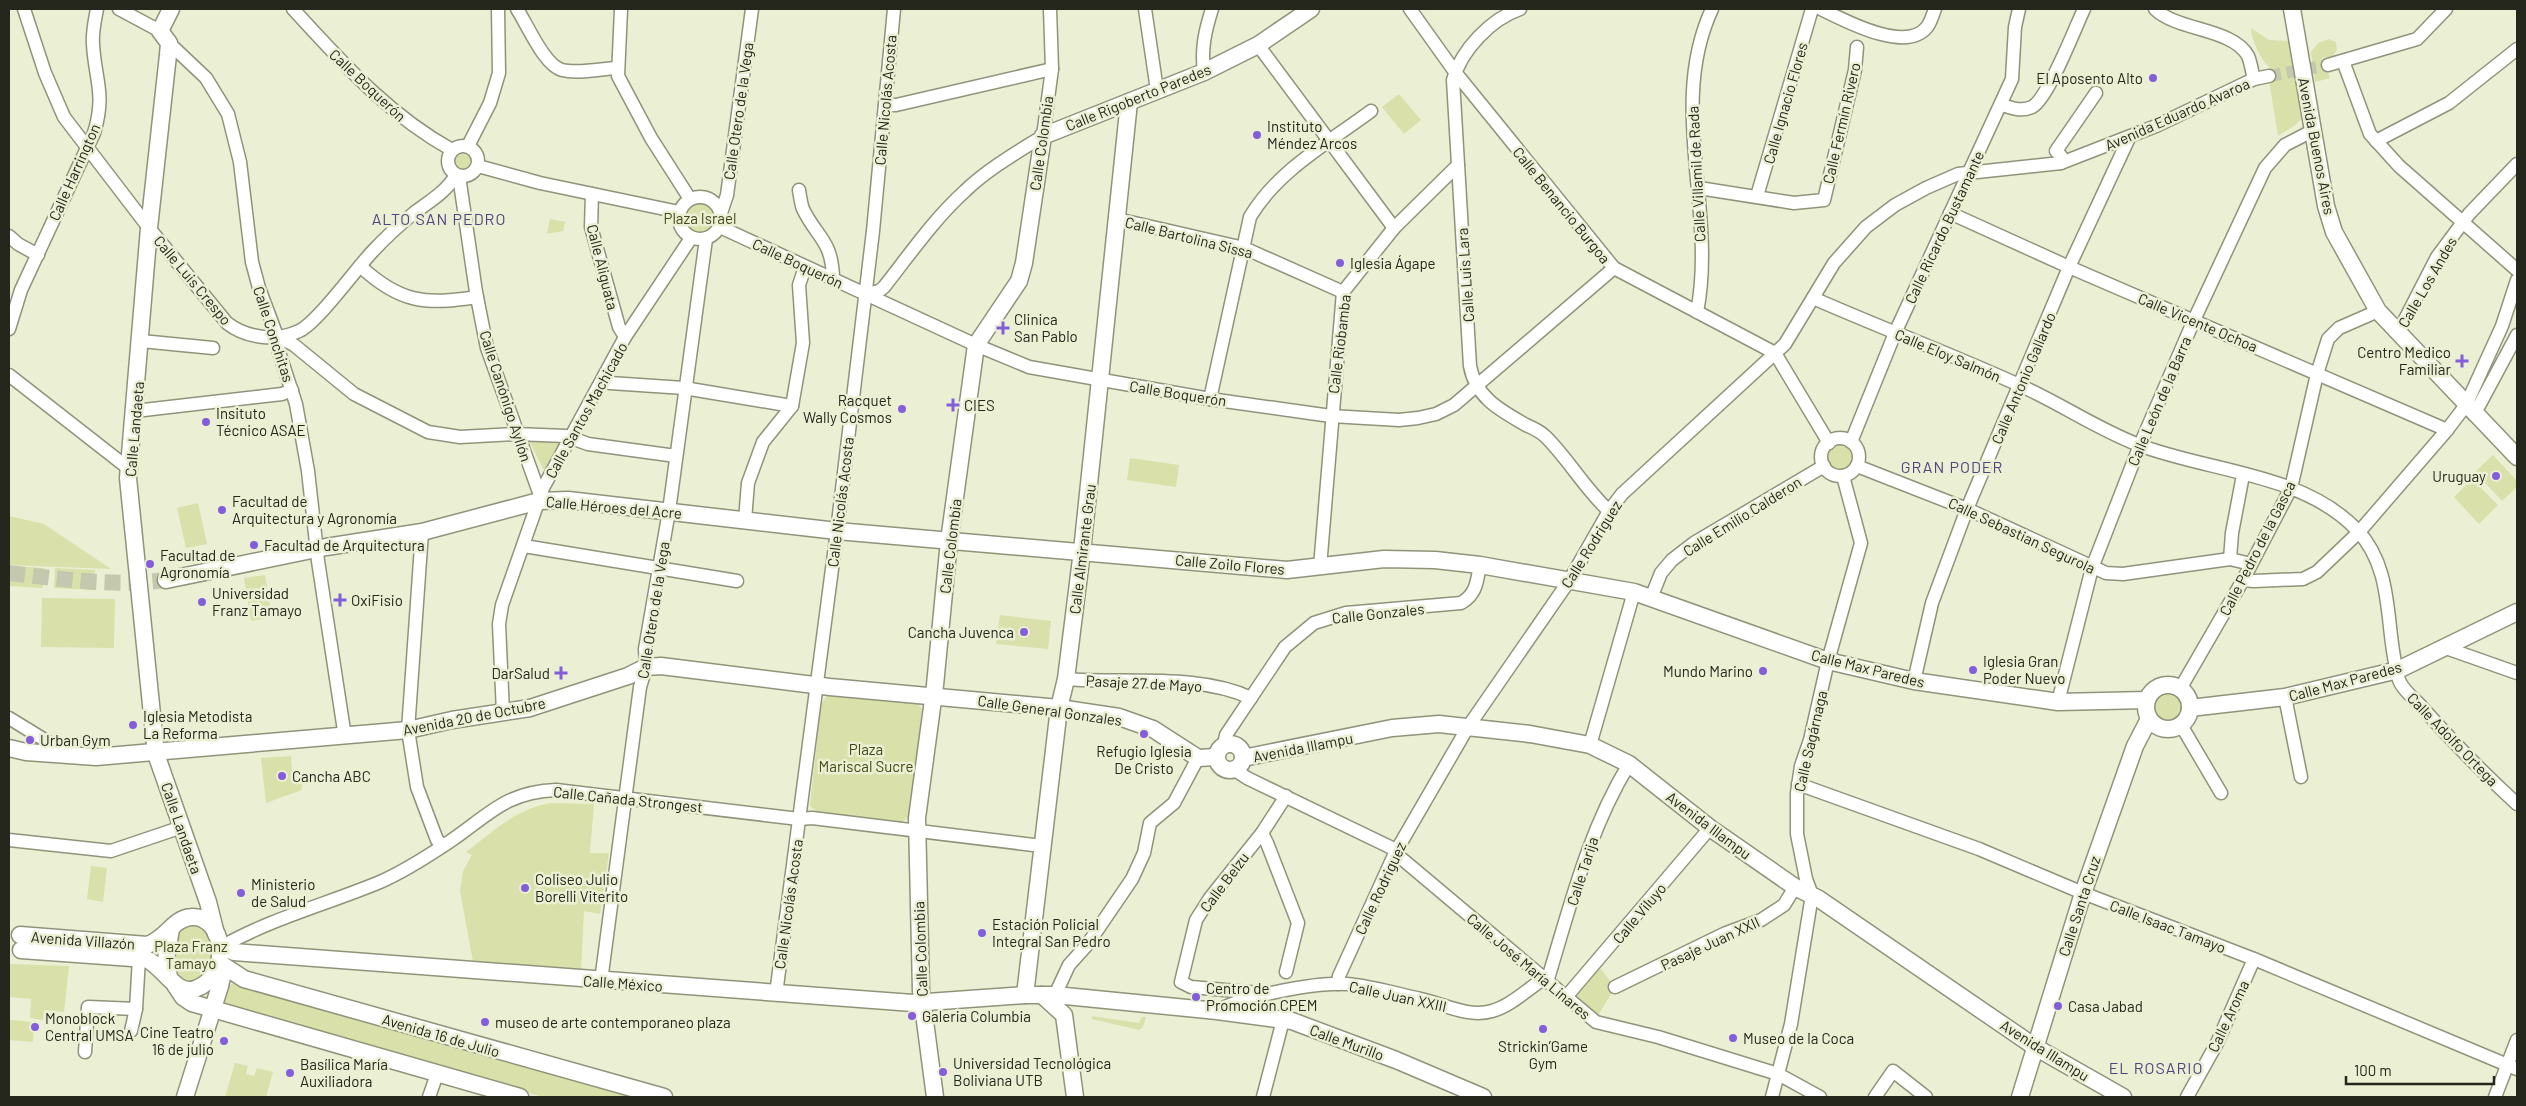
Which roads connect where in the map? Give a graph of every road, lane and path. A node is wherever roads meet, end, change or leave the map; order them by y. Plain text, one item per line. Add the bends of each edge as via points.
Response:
1 (24, 9) edge
2 (97, 9) edge
3 (119, 9) edge
4 (171, 9) edge
5 (293, 9) edge
6 (498, 9) edge
7 (517, 9) edge
8 (621, 9) edge
9 (752, 9) edge
10 (894, 9) edge
11 (1050, 9) edge
12 (1145, 9) edge
13 (1212, 9) edge
14 (1311, 9) edge
15 (1410, 9) edge
16 (1520, 9) edge
17 (1712, 9) edge
18 (1812, 9) edge
19 (1821, 9) edge
20 (1935, 9) edge
21 (2019, 9) edge
22 (2084, 9) edge
23 (2155, 9) edge
24 (2292, 9) edge
25 (2446, 9) edge
26 (165, 37) junction
27 (1258, 45) junction
28 (1856, 47) dead end
29 (2517, 49) edge
30 (2343, 61) junction
31 (2328, 65) tunnel mouth
32 (616, 68) junction
33 (1052, 69) junction
34 (1204, 72) junction
35 (1455, 72) junction
36 (2269, 76) tunnel mouth
37 (2254, 79) junction
38 (1157, 90) junction
39 (2096, 93) dead end
40 (1129, 102) junction
41 (885, 105) junction
42 (2002, 105) junction
43 (1370, 111) dead end
44 (2312, 131) junction
45 (1043, 136) junction
46 (2130, 138) junction
47 (1330, 141) junction
48 (2376, 142) junction
49 (88, 146) junction
50 (468, 146) junction
51 (452, 150) junction
52 (2061, 163) junction
53 (2517, 164) edge
54 (1458, 165) junction
55 (478, 166) junction
56 (1968, 174) junction
57 (458, 175) junction
58 (1699, 188) junction
59 (799, 190) dead end
60 (592, 194) junction
61 (1758, 196) junction
62 (690, 199) junction
63 (679, 212) junction
64 (721, 213) junction
65 (1950, 213) junction
66 (1117, 219) junction
67 (2462, 223) junction
68 (720, 227) junction
69 (149, 228) junction
70 (1394, 228) junction
71 (9, 236) edge
72 (691, 238) junction
73 (706, 239) junction
74 (1244, 248) junction
75 (38, 255) junction
76 (360, 266) junction
77 (805, 267) junction
78 (2069, 267) junction
79 (1614, 268) junction
80 (2517, 270) edge
81 (833, 278) junction
82 (2517, 280) edge
83 (1343, 292) junction
84 (865, 294) junction
85 (477, 297) junction
86 (1813, 298) junction
87 (2378, 311) junction
88 (1697, 312) junction
89 (2194, 320) junction
90 (9, 328) edge
91 (1895, 333) junction
92 (2398, 334) junction
93 (2517, 335) edge
94 (277, 336) junction
95 (625, 337) junction
96 (141, 342) junction
97 (976, 345) junction
98 (214, 348) dead end
99 (1775, 353) junction
100 (2317, 374) junction
101 (9, 375) edge
102 (604, 381) junction
103 (1101, 381) junction
104 (2020, 385) junction
105 (1476, 387) junction
106 (684, 388) junction
107 (292, 390) junction
108 (1210, 399) junction
109 (792, 406) junction
110 (2470, 410) junction
111 (135, 411) junction
112 (1331, 416) junction
113 (2447, 430) junction
114 (516, 434) junction
115 (571, 437) junction
116 (1851, 442) junction
117 (1828, 443) junction
118 (2140, 445) junction
119 (676, 456) junction
120 (2517, 457) edge
121 (1824, 466) junction
122 (1857, 466) junction
123 (128, 468) junction
124 (2243, 475) junction
125 (1843, 476) junction
126 (2291, 488) junction
127 (539, 498) junction
128 (1967, 509) junction
129 (1609, 510) junction
130 (669, 511) junction
131 (745, 520) junction
132 (837, 531) junction
133 (422, 532) junction
134 (2359, 532) junction
135 (949, 541) junction
136 (524, 546) junction
137 (317, 549) junction
138 (1082, 551) junction
139 (2230, 559) junction
140 (2251, 564) junction
141 (1480, 565) junction
142 (1320, 567) junction
143 (2092, 568) junction
144 (659, 569) junction
145 (166, 580) tunnel mouth
146 (2243, 580) junction
147 (737, 581) dead end
148 (1569, 581) junction
149 (1634, 592) junction
150 (1651, 598) junction
151 (2517, 612) edge
152 (2446, 648) junction
153 (1828, 661) junction
154 (646, 667) junction
155 (2398, 670) junction
156 (2517, 673) edge
157 (1066, 679) junction
158 (1914, 681) junction
159 (816, 685) junction
160 (2180, 689) junction
161 (933, 696) junction
162 (1251, 698) junction
163 (2285, 698) junction
164 (2147, 700) junction
165 (2058, 702) junction
166 (1059, 708) junction
167 (2190, 708) junction
168 (503, 713) junction
169 (9, 718) edge
170 (2149, 719) junction
171 (2181, 725) junction
172 (1468, 726) junction
173 (408, 730) junction
174 (345, 737) junction
175 (1590, 745) junction
176 (9, 748) edge
177 (1220, 751) junction
178 (156, 754) junction
179 (69, 755) junction
180 (1198, 758) junction
181 (1239, 764) junction
182 (1630, 764) junction
183 (2301, 777) dead end
184 (1798, 784) junction
185 (2220, 793) dead end
186 (1286, 796) junction
187 (625, 798) junction
188 (2517, 804) edge
189 (799, 819) junction
190 (182, 827) junction
191 (1710, 828) junction
192 (916, 832) junction
193 (1262, 833) junction
194 (9, 840) edge
195 (443, 845) junction
196 (1042, 846) junction
197 (1395, 853) junction
198 (1795, 888) junction
199 (2083, 893) junction
200 (1812, 895) junction
201 (172, 929) junction
202 (218, 940) junction
203 (139, 958) junction
204 (2254, 959) junction
205 (221, 964) junction
206 (1286, 972) dead end
207 (171, 980) junction
208 (1545, 980) junction
209 (600, 981) junction
210 (1338, 984) junction
211 (1615, 987) dead end
212 (776, 994) junction
213 (1026, 995) junction
214 (1048, 995) junction
215 (1263, 996) junction
216 (1566, 997) junction
217 (923, 1003) junction
218 (211, 1004) junction
219 (136, 1009) junction
220 (1217, 1011) junction
221 (1283, 1020) junction
222 (131, 1031) dead end
223 (2517, 1040) edge
224 (2035, 1047) junction
225 (85, 1052) dead end
226 (2512, 1067) edge
227 (437, 1074) junction
228 (1778, 1074) junction
229 (185, 1097) edge
230 (429, 1097) edge
231 (520, 1097) edge
232 (664, 1097) edge
233 (936, 1097) edge
234 (1075, 1097) edge
235 (1263, 1097) edge
236 (1483, 1097) edge
237 (1772, 1097) edge
238 (1820, 1097) edge
239 (1875, 1097) edge
240 (1926, 1097) edge
241 (2020, 1097) edge
242 (2123, 1097) edge
243 (2187, 1097) edge
244 (2495, 1097) edge

1 - 49 street, Calle Luis Crespo via 64,117
2 - 49 street, Calle Harrington via 93,44 101,100
3 - 26 street, Calle Conchitas
4 - 26 main road, Calle Landaeta
5 - 51 street, Calle Boquerón via 348,70 396,113
6 - 50 street via 499,73 490,102
7 - 32 street via 544,55 560,69
8 - 32 street
9 - 64 street, Calle Otero de la Vega
10 - 41 street, Calle Nicolás Acosta
11 - 33 street, Calle Colombia
12 - 38 street
13 - 34 street via 1202,53
14 - 27 main road, Calle Rigoberto Paredes
15 - 35 street, Calle Benancio Burgoa
16 - 35 street, Calle Luis Lara via 1493,25 1468,50
17 - 58 street, Calle Villamil de Rada via 1698,52 1692,103
18 - 61 street, Calle Ignacio Flores
19 - 20 street via 1858,28 1908,36 1927,27
21 - 42 street, Calle Ricardo Bustamante via 2012,79
22 - 42 street via 2039,101 2024,110
23 - 37 street via 2168,18 2239,45 2248,56
24 - 44 main road, Avenida Buenos Aires
25 - 30 street via 2417,40
26 - 69 main road, Calle Landaeta
26 - 94 street, Calle Conchitas via 206,78 228,114 240,162 252,262
27 - 34 main road, Calle Rigoberto Paredes
27 - 47 street
28 - 61 street, Calle Fermín Rivero via 1855,70 1824,200 1794,203
29 - 48 street via 2449,103
30 - 31 street
30 - 48 street via 2365,126
32 - 62 street via 623,88
33 - 41 street via 896,106
33 - 45 street, Calle Colombia
34 - 38 main road, Calle Rigoberto Paredes
35 - 54 street, Calle Luis Lara via 1452,80
35 - 79 street, Calle Benancio Burgoa
36 - 37 street, Avenida Eduardo Avaroa
37 - 46 street, Avenida Eduardo Avaroa
38 - 40 main road, Calle Rigoberto Paredes
39 - 52 street via 2056,151 2061,156
40 - 45 main road, Calle Rigoberto Paredes
40 - 66 main road, Calle Almirante Grau
41 - 84 street, Calle Nicolás Acosta
42 - 56 street, Calle Ricardo Bustamante
43 - 47 street
44 - 87 main road, Avenida Buenos Aires via 2334,232
44 - 89 street, Calle León de la Barra via 2285,145 2265,168
45 - 84 street, Calle Rigoberto Paredes via 965,190 937,219 884,287
45 - 97 main road, Calle Colombia via 1022,272
46 - 52 street, Avenida Eduardo Avaroa
46 - 78 street, Calle Antonio Gallardo
47 - 70 street
47 - 74 street via 1275,183 1260,200 1250,217
48 - 67 street
49 - 69 street, Calle Luis Crespo
49 - 75 street, Calle Harrington
50 - 51 street
50 - 55 street via 477,154
51 - 57 street via 448,165
52 - 56 street, Avenida Eduardo Avaroa
53 - 67 street, Calle Los Andes
54 - 70 street, Calle Riobamba
54 - 105 street, Calle Luis Lara via 1470,366
55 - 57 street via 470,175
55 - 60 street
56 - 65 street, Calle Ricardo Bustamante
56 - 86 street, Calle Rodriguez via 1943,179 1895,205 1866,226 1838,257
57 - 76 street, Calle Luis Crespo
57 - 85 street, Calle Canónigo Ayllón
58 - 61 street
58 - 88 street, Calle Villamil de Rada via 1700,291
59 - 81 street via 803,209 826,244
60 - 63 street
60 - 95 street, Calle Aliguata via 591,227 619,327
62 - 63 street
62 - 64 street via 709,198
63 - 72 street via 680,227
64 - 68 street
65 - 78 street, Calle Vicente Ochoa
65 - 91 street, Calle Ricardo Bustamante
66 - 74 street, Calle Bartolina Sissa
66 - 103 main road, Calle Almirante Grau
67 - 80 street
67 - 92 street, Calle Los Andes via 2437,257
68 - 73 street
68 - 77 street, Calle Boquerón
69 - 94 street, Calle Luis Crespo via 227,322 238,331 253,336
69 - 96 main road, Calle Landaeta
70 - 83 street, Calle Riobamba
71 - 75 street
72 - 73 street
72 - 95 street, Calle Santos Machicado
73 - 106 street, Calle Otero de la Vega
74 - 83 street, Calle Bartolina Sissa
74 - 108 street
75 - 90 street, Calle Harrington via 21,290
76 - 85 street via 387,288 408,298 433,302
76 - 94 street, Calle Luis Crespo via 302,330
77 - 81 street, Calle Boquerón
77 - 109 street via 799,285 803,343
78 - 89 street, Calle Vicente Ochoa
78 - 104 street, Calle Antonio Gallardo
79 - 88 street, Calle Benancio Burgoa
79 - 105 street, Calle Boquerón
81 - 84 street, Calle Boquerón
82 - 110 street
83 - 112 street, Calle Riobamba
84 - 97 street, Calle Boquerón
84 - 132 street, Calle Nicolás Acosta
85 - 114 street, Calle Canónigo Ayllón via 487,348
86 - 91 street, Calle Eloy Salmón
86 - 99 street, Calle Rodriguez via 1785,344
87 - 92 main road, Avenida Buenos Aires
87 - 100 street, Calle Pedro de la Gasca via 2339,328 2328,339
88 - 99 street, Calle Benancio Burgoa
89 - 100 street, Calle Vicente Ochoa
89 - 118 street, Calle León de la Barra
91 - 104 street, Calle Eloy Salmón
91 - 116 street, Calle Ricardo Bustamante
92 - 110 main road, Avenida Buenos Aires
93 - 110 street
94 - 107 street, Calle Conchitas
94 - 114 street via 294,345 354,394 428,432 460,437
95 - 102 street, Calle Santos Machicado
96 - 98 street
96 - 111 main road, Calle Landaeta
97 - 103 street, Calle Boquerón via 1029,367
97 - 135 main road, Calle Colombia
99 - 117 street
99 - 129 street, Calle Rodriguez
100 - 113 street, Calle Vicente Ochoa
100 - 126 street, Calle Pedro de la Gasca
101 - 123 street
102 - 106 street
102 - 115 street, Calle Santos Machicado
103 - 108 street, Calle Boquerón
103 - 138 main road, Calle Almirante Grau
104 - 118 street, Calle Eloy Salmón via 2082,419
104 - 128 street, Calle Antonio Gallardo
105 - 112 street, Calle Boquerón via 1454,405 1418,418
105 - 129 street, Calle Luis Lara via 1498,409 1544,434
106 - 109 street
106 - 119 street, Calle Otero de la Vega
107 - 111 street via 282,394
107 - 137 street, Calle Conchitas via 308,471
108 - 112 street, Calle Boquerón
109 - 131 street via 760,449 748,483
110 - 113 street
110 - 120 main road, Avenida Buenos Aires
111 - 123 main road, Calle Landaeta
112 - 142 street, Calle Riobamba
113 - 134 street
114 - 115 street
114 - 127 street, Calle Canónigo Ayllón
115 - 119 street via 588,444
115 - 127 street, Calle Santos Machicado
116 - 117 street via 1840,439
116 - 122 street via 1859,455
117 - 121 street via 1822,454
118 - 124 street, Calle Eloy Salmón
118 - 143 street, Calle León de la Barra
119 - 130 street, Calle Otero de la Vega
121 - 125 street via 1832,474
121 - 150 street, Calle Emilio Calderon via 1679,554 1661,573
122 - 125 street
122 - 128 street, Calle Sebastian Segurola
123 - 178 main road, Calle Landaeta
124 - 126 street, Calle Eloy Salmón
124 - 139 street
125 - 153 street, Calle Sagárnaga via 1861,543
126 - 134 street, Calle Eloy Salmón via 2317,498
126 - 140 street, Calle Pedro de la Gasca
127 - 130 main road, Calle Héroes del Acre
127 - 133 main road, Calle Héroes del Acre
127 - 136 street, Calle Santos Machicado
128 - 143 street, Calle Sebastian Segurola
128 - 158 street, Calle Antonio Gallardo via 1932,604
129 - 148 street, Calle Rodriguez
130 - 131 main road, Calle Héroes del Acre
130 - 144 street, Calle Otero de la Vega
131 - 132 main road, Calle Héroes del Acre
132 - 135 main road, Calle Héroes del Acre
132 - 159 street, Calle Nicolás Acosta
133 - 137 main road, Calle Héroes del Acre
133 - 173 street
134 - 146 street via 2310,576 2254,582
134 - 155 street, Calle Eloy Salmón via 2375,558 2386,590
135 - 138 main road, Calle Zoilo Flores
135 - 161 main road, Calle Colombia
136 - 144 street
136 - 168 street, Calle Santos Machicado via 502,605 499,624
137 - 145 main road, Calle Héroes del Acre
137 - 174 street, Calle Conchitas
138 - 142 main road, Calle Zoilo Flores via 1287,570
138 - 157 main road, Calle Almirante Grau
139 - 140 street, Calle Sebastian Segurola
139 - 143 street, Calle Sebastian Segurola via 2123,574 2106,574
140 - 146 street, Calle Pedro de la Gasca
141 - 142 main road, Calle Zoilo Flores via 1384,559
141 - 148 main road, Calle Zoilo Flores
141 - 162 street, Calle Gonzales via 1472,595 1461,603 1346,613 1314,623 1285,647
143 - 165 street, Calle León de la Barra
144 - 147 street
144 - 154 street, Calle Otero de la Vega via 645,648
146 - 160 street, Calle Pedro de la Gasca
148 - 149 main road, Calle Max Paredes
148 - 172 street, Calle Rodriguez
149 - 150 main road, Calle Max Paredes
149 - 175 street
150 - 153 main road, Calle Max Paredes
151 - 152 main road, Calle Max Paredes
152 - 155 main road, Calle Max Paredes
152 - 156 street
153 - 158 main road, Calle Max Paredes
153 - 184 street, Calle Sagárnaga
154 - 159 main road, Avenida 20 de Octubre via 661,666
154 - 168 main road, Avenida 20 de Octubre via 530,708
154 - 187 street, Calle Otero de la Vega via 640,687
155 - 163 main road, Calle Max Paredes
155 - 188 street, Calle Adolfo Ortega via 2400,682 2441,729
157 - 162 street, Pasaje 27 de Mayo via 1198,684
157 - 166 main road, Calle Almirante Grau
158 - 165 main road, Calle Max Paredes
159 - 161 main road, Avenida 20 de Octubre
159 - 189 street, Calle Nicolás Acosta
160 - 164 main road via 2164,685 2153,691
160 - 167 main road via 2190,701
161 - 166 main road, Calle General Gonzales
161 - 192 main road, Calle Colombia
162 - 177 street, Calle Gonzales via 1226,735
163 - 167 main road, Calle Max Paredes
163 - 183 street
164 - 165 main road, Calle Max Paredes
164 - 170 main road
166 - 180 main road, Calle General Gonzales via 1119,717 1153,729
166 - 196 main road, Calle Almirante Grau
167 - 171 main road via 2186,721
168 - 173 main road, Avenida 20 de Octubre
169 - 179 street
170 - 171 main road via 2163,729
170 - 199 main road, Calle Santa Cruz via 2136,746
171 - 185 street
172 - 175 main road, Avenida Illampu
172 - 181 main road, Avenida Illampu via 1439,724 1392,728
172 - 197 street, Calle Rodriguez
173 - 174 main road, Avenida 20 de Octubre
173 - 195 street via 417,787 437,840
174 - 178 main road, Avenida 20 de Octubre
175 - 182 main road, Avenida Illampu
176 - 179 main road, Avenida 20 de Octubre
177 - 180 main road
177 - 181 main road via 1238,746
177 - 181 main road via 1220,766 1224,770
178 - 179 main road, Avenida 20 de Octubre
178 - 190 main road, Calle Landaeta
180 - 214 street via 1174,802 1150,823 1144,853 1132,878 1087,945
181 - 186 street via 1247,778
182 - 191 main road, Avenida Illampu
182 - 208 street, Calle Tarija via 1593,836
184 - 199 street, Calle Isaac Tamayo via 1979,849
184 - 200 street, Calle Sagárnaga via 1797,834
186 - 193 street, Calle Belzu
186 - 197 street via 1392,848
187 - 189 street, Calle Cañada Strongest
187 - 195 street, Calle Cañada Strongest via 556,790 528,792 503,802
187 - 209 street, Calle Otero de la Vega
189 - 192 street, Calle Cañada Strongest
189 - 212 street, Calle Nicolás Acosta
190 - 194 street via 111,851
190 - 202 main road, Calle Landaeta
191 - 198 main road, Avenida Illampu
191 - 216 street, Calle Viluyo
192 - 196 street, Calle Cañada Strongest
192 - 217 main road, Calle Colombia
193 - 206 street via 1298,923
193 - 215 street, Calle Belzu via 1196,920 1181,982 1191,987
195 - 202 street, Calle Cañada Strongest via 382,881 254,931
196 - 213 main road, Calle Almirante Grau
197 - 208 street, Calle José María Linares
197 - 210 street, Calle Rodriguez
198 - 200 main road, Avenida Illampu
198 - 211 street, Pasaje Juan XXII via 1784,905 1761,920
199 - 204 street, Calle Isaac Tamayo
199 - 224 main road, Calle Santa Cruz
200 - 224 main road, Avenida Illampu
200 - 228 street, Calle Sagárnaga via 1791,1024
201 - 202 main road via 181,920 194,916 209,924
201 - 203 main road, Avenida Villazón via 160,940 147,945 21,943
201 - 207 main road via 166,959
202 - 205 main road
202 - 209 main road, Calle México via 234,952
203 - 207 main road, Avenida Villazón via 153,962
203 - 219 street
204 - 226 street, Calle Isaac Tamayo
204 - 243 street, Calle Aroma via 2217,1043
205 - 207 main road via 213,976 196,989 185,990
205 - 218 main road via 223,973
205 - 232 main road, Avenida 16 de Julio via 244,979
207 - 218 main road via 183,997 192,1003
208 - 210 street, Calle Juan XXIII via 1505,1006 1478,1013 1423,999
208 - 216 street, Calle José María Linares
209 - 212 main road, Calle México
210 - 215 street, Calle Juan XXIII
212 - 217 main road, Calle México
213 - 214 main road, Calle Murillo
213 - 217 main road, Calle México
214 - 220 main road, Calle Murillo
214 - 234 main road via 1064,1015
215 - 220 street, Calle Juan XXIII via 1230,1004
216 - 228 street, Calle José María Linares via 1596,1022 1658,1037
217 - 233 main road, Calle Colombia
218 - 227 main road
218 - 229 main road
219 - 222 street
219 - 225 street via 88,1007
220 - 221 main road, Calle Murillo
221 - 235 street
221 - 236 main road, Calle Murillo via 1342,1039
223 - 226 street
224 - 241 main road, Calle Santa Cruz
224 - 242 main road, Avenida Illampu
226 - 244 street
227 - 230 street
227 - 231 main road
228 - 237 street, Calle Sagárnaga
228 - 238 street, Calle José María Linares
239 - 240 street via 1893,1072

